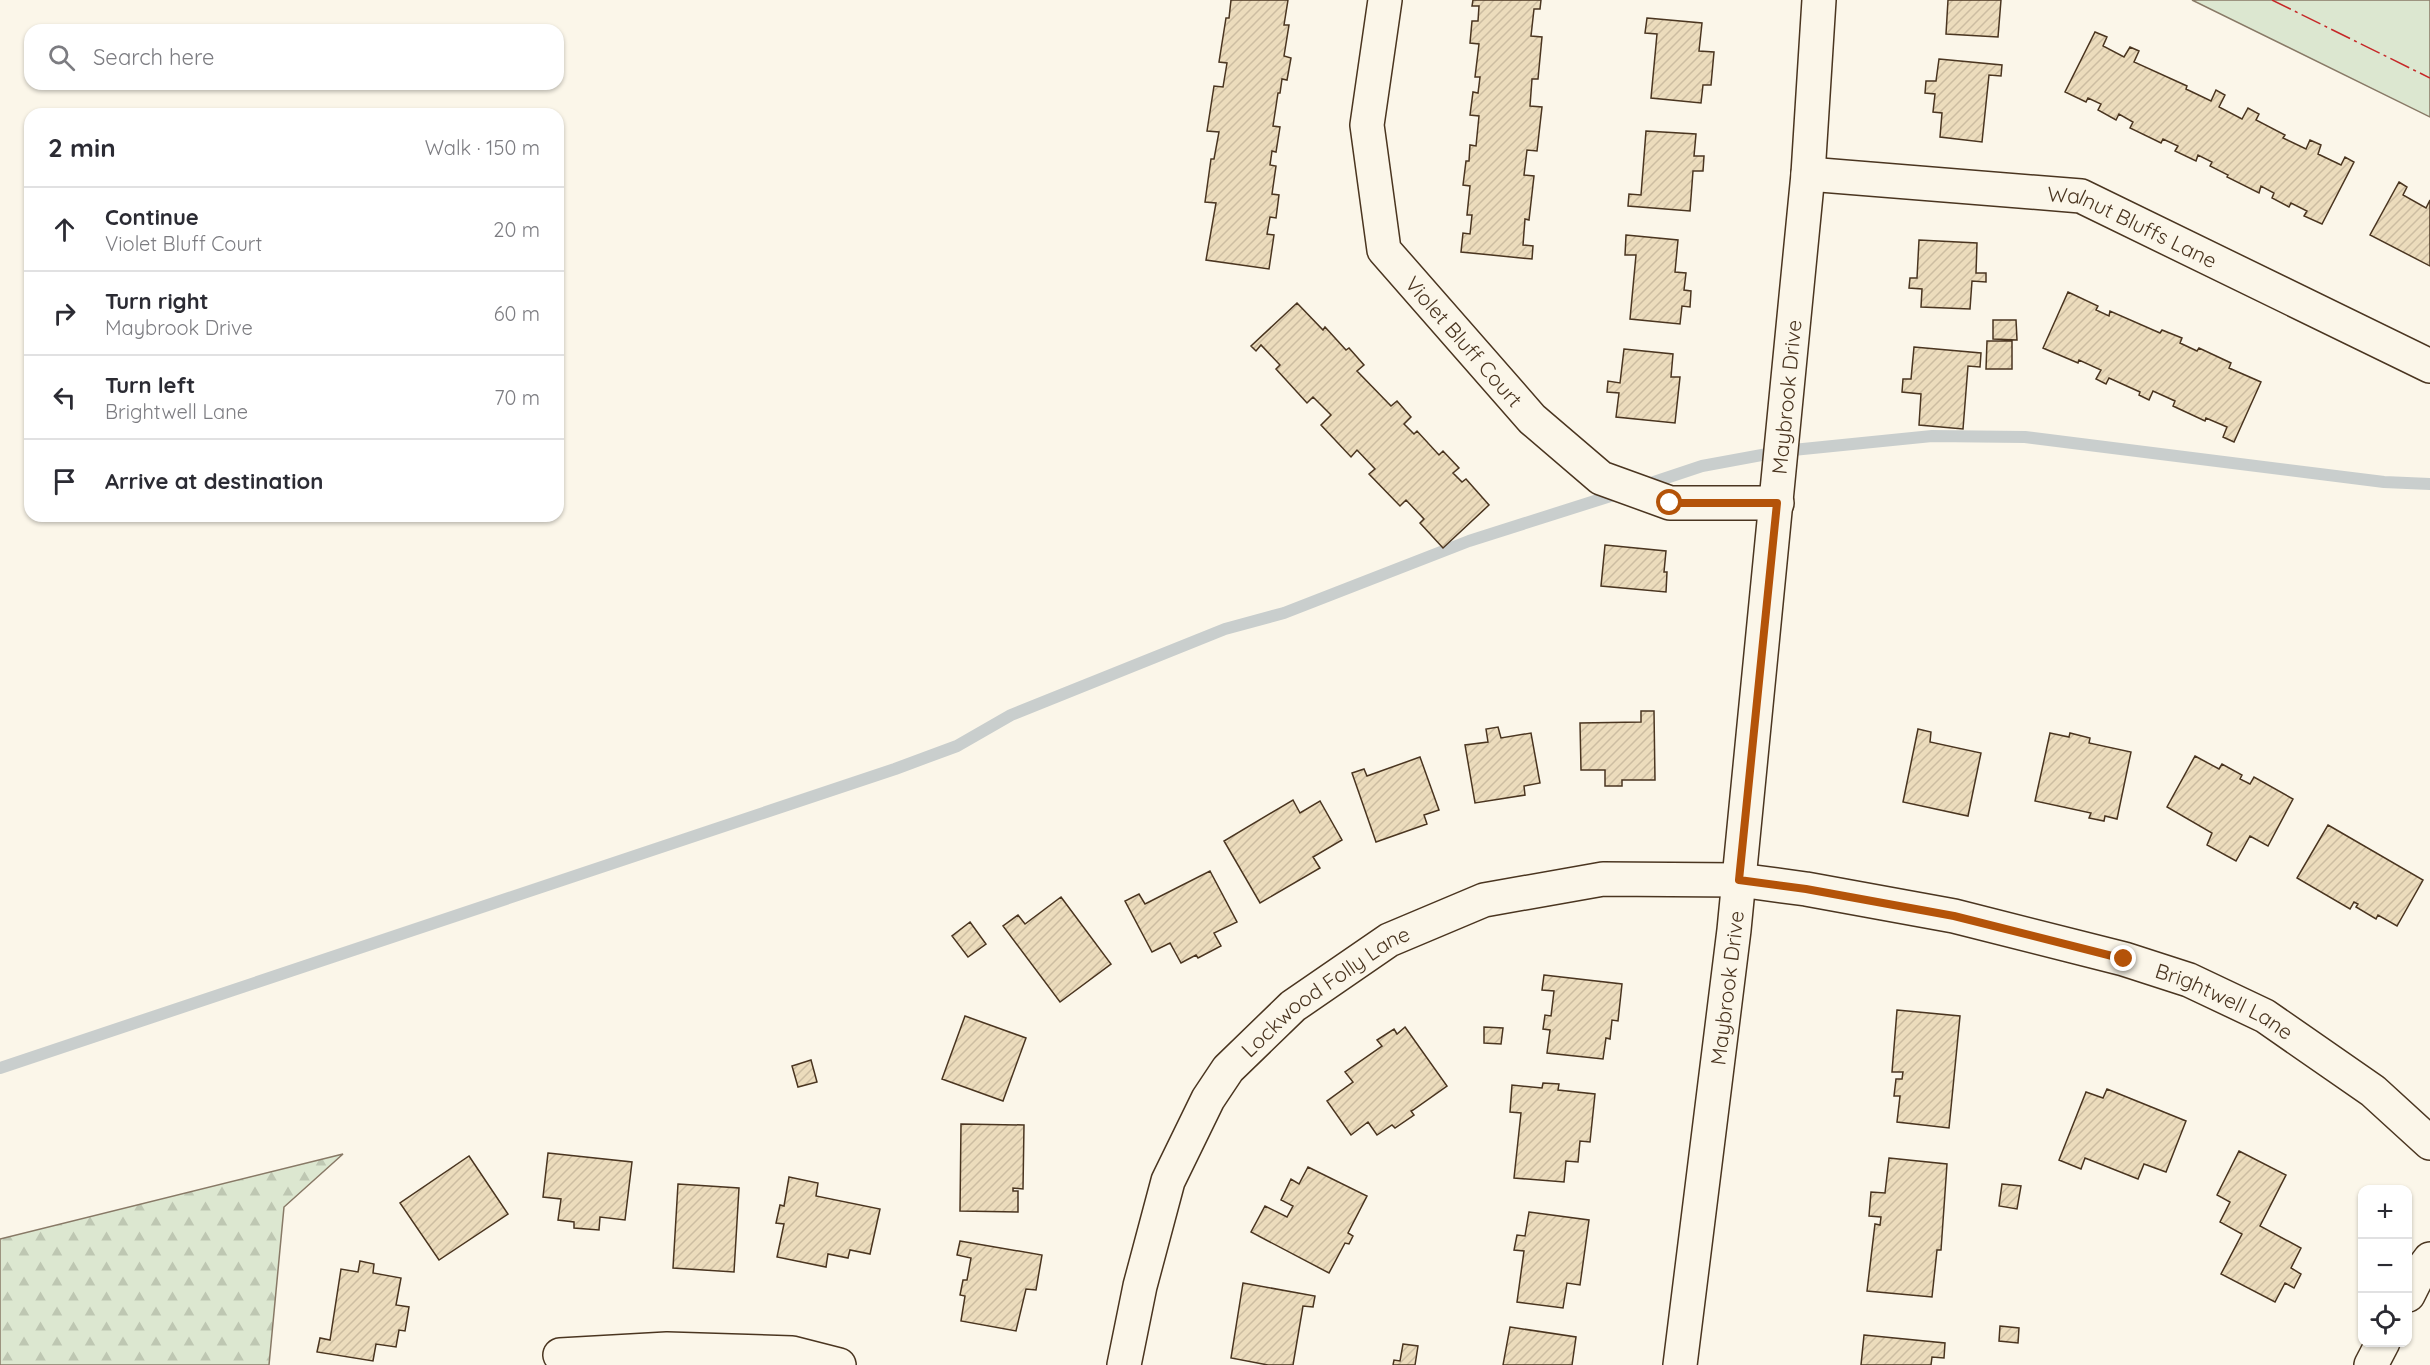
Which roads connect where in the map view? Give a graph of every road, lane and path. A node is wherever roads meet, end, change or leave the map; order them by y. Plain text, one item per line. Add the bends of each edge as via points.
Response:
1 (1385, 0) edge
2 (1819, 0) edge
3 (1808, 174) junction
4 (2430, 366) edge
5 (1777, 503) junction
6 (1739, 880) junction
7 (2430, 1143) edge
8 (2430, 1259) edge
9 (2409, 1293) edge
10 (2380, 1347) edge
11 (560, 1355) dead end
12 (839, 1365) edge
13 (1124, 1365) edge
14 (1680, 1365) edge
15 (2371, 1365) edge

1 - 5 street, Violet Bluff Court via 1367,125 1384,250 1532,419 1601,478 1670,503
2 - 3 street, Maybrook Drive
3 - 4 street, Walnut Bluffs Lane via 2081,196
3 - 5 street, Maybrook Drive
5 - 6 street, Maybrook Drive
6 - 7 street, Brightwell Lane via 1954,916 2124,959 2189,980 2265,1016 2373,1091
6 - 13 street, Lockwood Folly Lane via 1603,879 1484,900 1389,940 1293,1006 1228,1069 1208,1099 1168,1181
6 - 14 street, Maybrook Drive
8 - 9 street
10 - 15 street
11 - 12 street via 667,1349 792,1353

